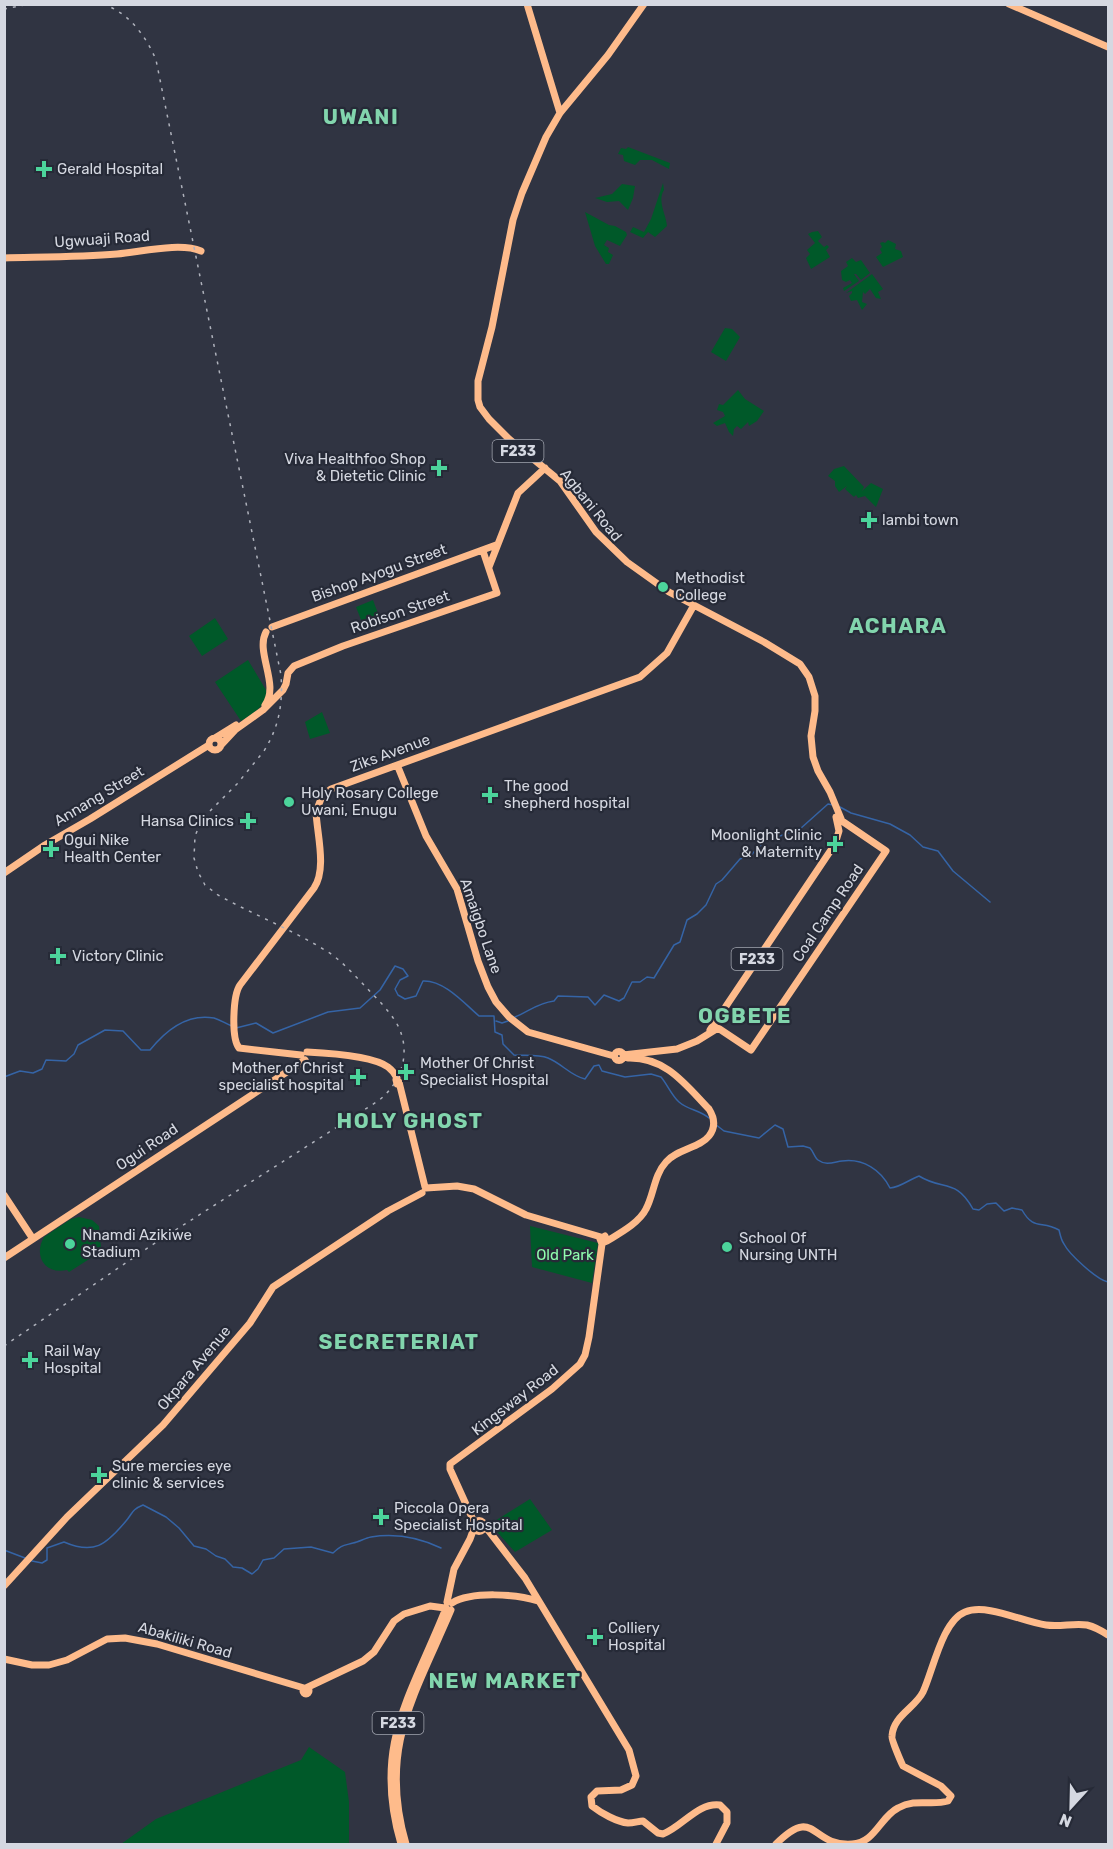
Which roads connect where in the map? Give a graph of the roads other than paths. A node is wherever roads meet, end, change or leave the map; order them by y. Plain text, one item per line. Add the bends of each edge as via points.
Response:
1 (527, 4) edge
2 (643, 4) edge
3 (1009, 4) edge
4 (1108, 47) edge
5 (560, 112) junction
6 (201, 251) dead end
7 (4, 258) edge
8 (544, 469) junction
9 (496, 545) junction
10 (483, 551) junction
11 (489, 567) junction
12 (695, 607) junction
13 (270, 701) junction
14 (215, 738) junction
15 (209, 745) junction
16 (221, 745) junction
17 (398, 767) junction
18 (840, 822) junction
19 (4, 873) edge
20 (237, 1020) junction
21 (304, 1055) junction
22 (620, 1056) junction
23 (423, 1190) junction
24 (4, 1196) edge
25 (4, 1201) edge
26 (30, 1237) junction
27 (603, 1242) junction
28 (4, 1256) edge
29 (448, 1458) dead end
30 (457, 1460) junction
31 (479, 1526) junction
32 (26, 1559) junction
33 (4, 1581) edge
34 (4, 1586) edge
35 (534, 1598) junction
36 (449, 1606) junction
37 (1108, 1635) edge
38 (4, 1659) edge
39 (403, 1716) junction
40 (400, 1845) edge
41 (406, 1845) edge
42 (716, 1845) edge
43 (776, 1845) edge

1 - 5 main road
2 - 5 main road, Agbani Road / F233
3 - 4 main road
5 - 8 main road, Agbani Road / F233 via 516,201 474,392 476,404 488,422 516,450
6 - 7 main road, Ugwuaji Road via 169,248
8 - 9 main road via 518,493
8 - 12 main road, Agbani Road / F233 via 565,490 614,555 646,580
9 - 10 main road, Bishop Ayogu Street
9 - 11 main road
10 - 11 main road
10 - 13 main road, Bishop Ayogu Street via 269,630 264,643
11 - 13 main road, Robison Street via 497,593 292,667 285,687
12 - 17 main road, Ziks Avenue via 669,655 642,679
12 - 18 main road, Agbani Road / F233 via 782,655 803,671 813,699 810,756
12 - 20 main road, Ziks Avenue via 667,653 640,677 324,793 316,812 319,880 237,988
13 - 14 main road
13 - 16 main road
14 - 15 main road
14 - 16 main road
15 - 16 main road via 215,749
15 - 19 main road, Annang Street
17 - 20 main road, Ziks Avenue via 335,791 321,803 318,816 322,879 240,988
17 - 22 main road, Amaigbo Lane via 426,836 457,889 492,996 528,1032
18 - 22 main road, F233 via 835,844 712,1029 679,1046
18 - 22 main road, Coal Camp Road / F233 via 886,851 751,1050 718,1028 683,1047
20 - 21 main road, Ziks Avenue via 235,1042 240,1049
21 - 23 main road via 357,1057 389,1068 397,1081
21 - 26 main road, Ogui Road
22 - 27 main road via 661,1068 704,1107 712,1121 711,1133 665,1162 644,1213
23 - 27 main road, Okpara Avenue via 457,1186 477,1191 526,1215
23 - 32 main road, Okpara Avenue via 271,1286 249,1320 144,1441
24 - 26 main road
25 - 26 main road
26 - 28 main road, Ogui Road
27 - 30 main road, Kingsway Road via 589,1337 580,1364 552,1390
29 - 30 main road
30 - 31 main road via 449,1467
31 - 35 main road via 525,1578
31 - 36 main road, F233 via 454,1569
32 - 33 main road, Okpara Avenue
32 - 34 main road, Okpara Avenue
35 - 36 main road via 494,1594 462,1599
35 - 42 main road via 626,1744 635,1773 635,1781 627,1788 595,1792 592,1806 623,1822 642,1820 663,1834 694,1813 720,1806 727,1812 727,1823
36 - 38 main road, Abakiliki Road via 401,1615 366,1659 305,1690 129,1638 107,1639 49,1665
36 - 39 main road, F233
37 - 43 main road via 1088,1626 1047,1625 988,1611 961,1614 951,1624 923,1693 899,1719 892,1736 903,1766 945,1788 951,1796 948,1801 899,1807 860,1843 836,1843 801,1826
39 - 40 main road, F233 via 393,1749 390,1778
39 - 41 main road, F233 via 395,1785

